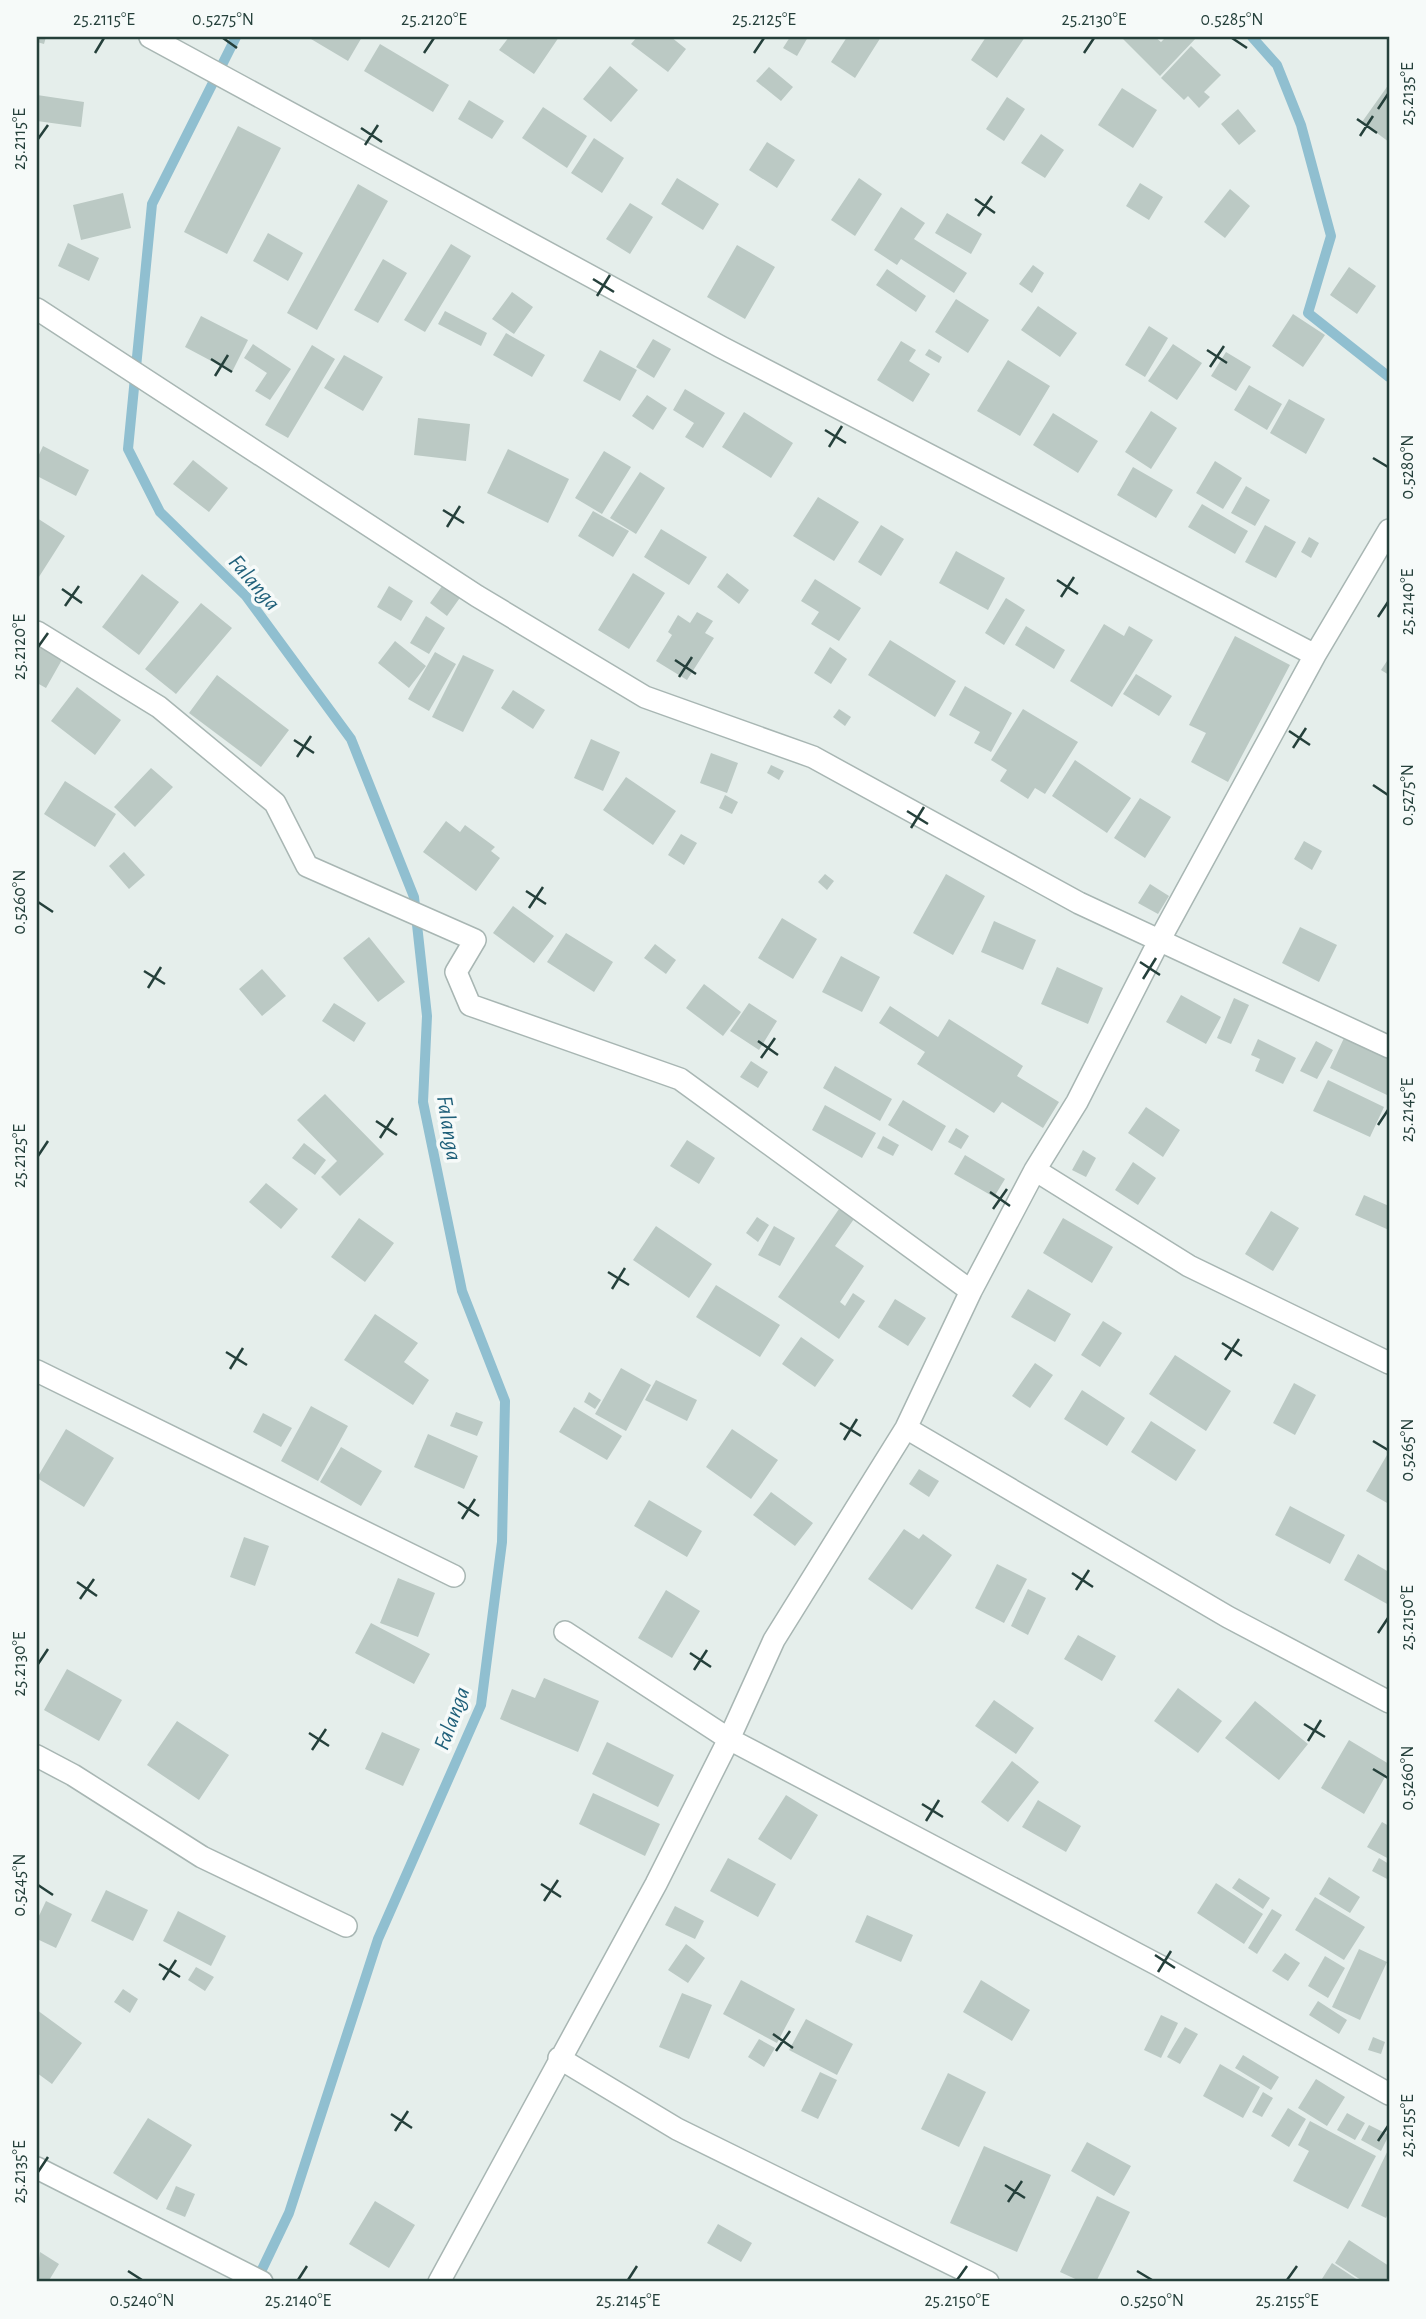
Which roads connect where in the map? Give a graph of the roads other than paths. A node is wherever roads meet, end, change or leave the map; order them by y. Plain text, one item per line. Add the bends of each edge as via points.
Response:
1 (150, 37) edge
2 (37, 309) edge
3 (1389, 530) edge
4 (37, 632) edge
5 (1315, 654) junction
6 (1160, 941) junction
7 (1389, 1047) edge
8 (1035, 1170) junction
9 (971, 1291) junction
10 (1389, 1363) edge
11 (37, 1371) edge
12 (906, 1428) junction
13 (454, 1576) dead end
14 (565, 1632) dead end
15 (1389, 1702) edge
16 (729, 1739) junction
17 (37, 1756) edge
18 (346, 1926) dead end
19 (559, 2058) junction
20 (1389, 2094) edge
21 (37, 2168) edge
22 (253, 2277) edge
23 (439, 2282) edge
24 (988, 2282) edge

1 - 5 street via 721,347
2 - 6 street via 477,596 645,697 813,757 1079,903
3 - 5 street
4 - 9 street via 159,706 275,803 307,866 475,940 456,972 470,1005 680,1079
5 - 6 street
6 - 7 street
6 - 8 street via 1077,1102
8 - 9 street
8 - 10 street via 1189,1266
9 - 12 street
11 - 13 street
12 - 15 street via 1228,1617
12 - 16 street via 774,1640
14 - 16 street
16 - 19 street via 656,1884
16 - 20 street via 1160,1966
17 - 18 street via 202,1857
19 - 23 street
19 - 24 street via 677,2129
21 - 22 street

